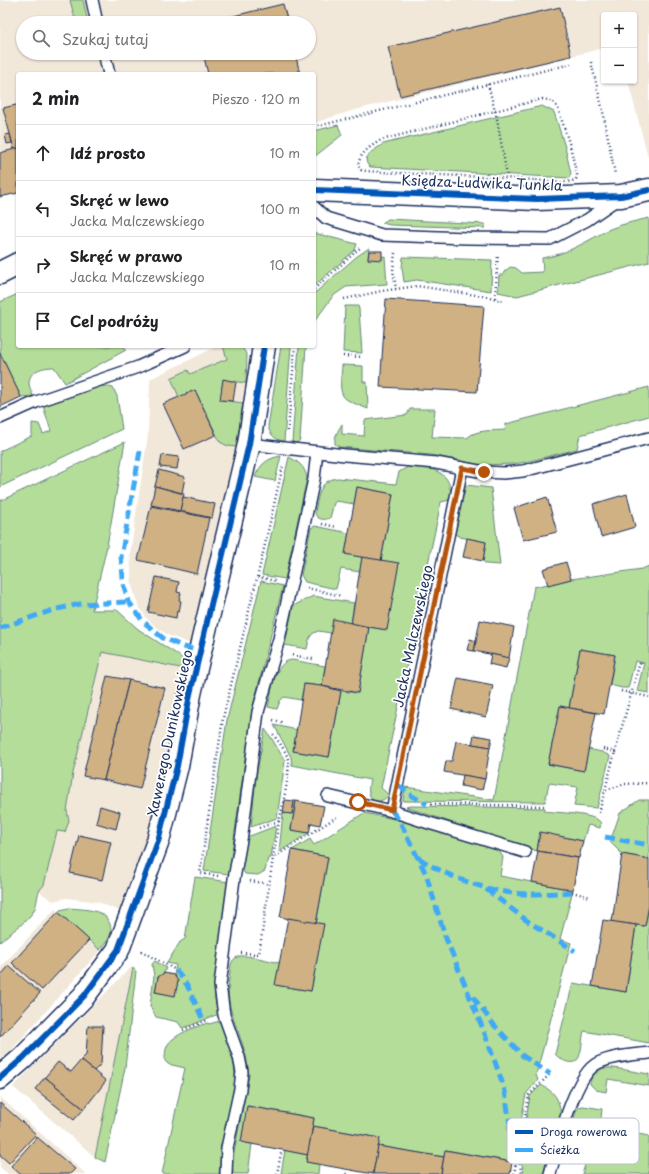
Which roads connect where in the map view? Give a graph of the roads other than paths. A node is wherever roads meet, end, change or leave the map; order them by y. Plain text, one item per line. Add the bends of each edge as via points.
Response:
1 (92, 0) edge
2 (95, 16) edge
3 (106, 60) edge
4 (109, 72) edge
5 (316, 190) edge
6 (649, 190) edge
7 (621, 196) junction
8 (316, 209) edge
9 (16, 265) edge
10 (0, 272) edge
11 (180, 348) edge
12 (264, 348) edge
13 (0, 418) edge
14 (649, 438) edge
15 (249, 444) junction
16 (317, 452) junction
17 (462, 468) junction
18 (328, 796) dead end
19 (392, 810) junction
20 (525, 852) dead end
21 (649, 1054) edge
22 (0, 1078) edge
23 (567, 1118) edge
24 (553, 1164) edge
25 (226, 1174) edge
26 (550, 1174) edge

1 - 2 lane
3 - 4 lane
5 - 7 street, Księdza Ludwika Tunkla via 537,199
6 - 7 street, Księdza Ludwika Tunkla
7 - 8 lane via 587,220 550,239 382,235 326,218
9 - 10 street
11 - 13 lane
12 - 15 street, Xawerego Dunikowskiego
14 - 17 lane via 523,472 484,472
15 - 16 lane
15 - 22 street, Xawerego Dunikowskiego via 158,841 118,950 84,996
16 - 17 lane via 436,463
16 - 25 lane via 314,480 279,638 258,712 220,985 226,1022 242,1072 228,1148
17 - 19 lane, Jacka Malczewskiego
18 - 19 lane
19 - 20 lane
21 - 23 lane via 610,1059 596,1064 585,1074 574,1095
24 - 26 lane

